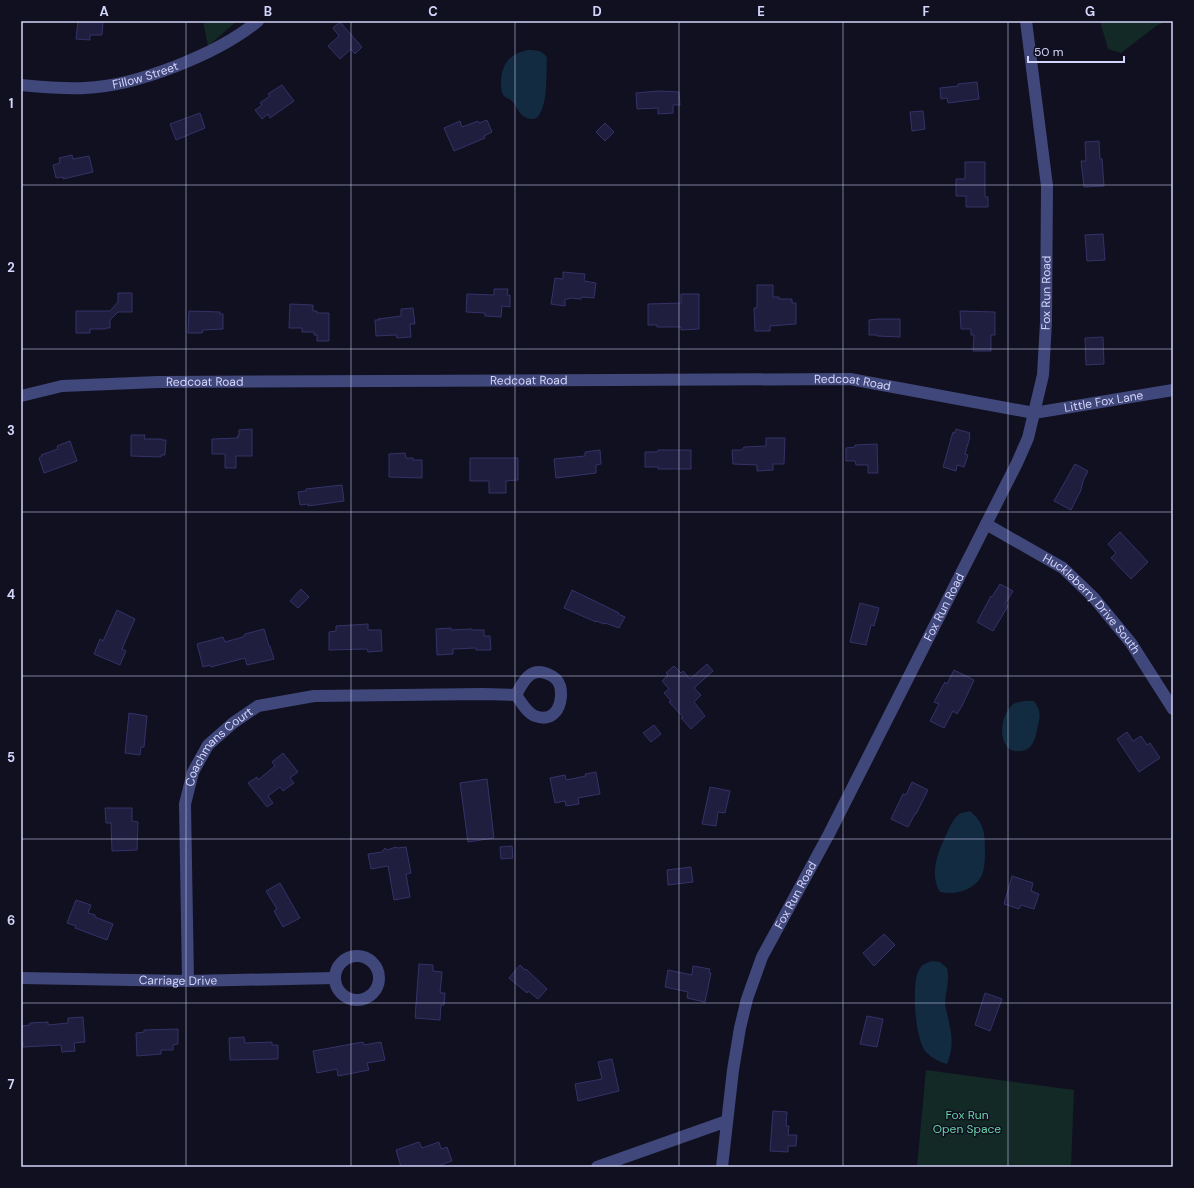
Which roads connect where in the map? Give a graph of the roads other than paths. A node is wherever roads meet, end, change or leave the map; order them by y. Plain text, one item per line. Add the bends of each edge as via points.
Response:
1 (258, 21) edge
2 (1026, 21) edge
3 (21, 85) edge
4 (1173, 390) edge
5 (21, 396) edge
6 (1034, 413) junction
7 (986, 524) junction
8 (516, 695) dead end
9 (1173, 709) edge
10 (21, 978) edge
11 (335, 978) dead end
12 (188, 981) junction
13 (727, 1121) junction
14 (597, 1167) edge
15 (722, 1167) edge

1 - 3 street, Fillow Street via 206,54 124,83 86,88
2 - 6 street, Fox Run Road via 1047,186 1045,358
4 - 6 street, Little Fox Lane
5 - 6 street, Redcoat Road via 62,386 158,382 850,379
6 - 7 street, Fox Run Road via 1020,457
7 - 9 street, Huckleberry Drive South via 1063,568 1094,598 1131,643
7 - 13 street, Fox Run Road via 829,834 762,957 740,1028
8 - 12 street, Coachmans Court via 314,696 258,706 233,723 208,745 193,772 185,804
10 - 12 street, Carriage Drive
11 - 12 street, Carriage Drive
13 - 14 street
13 - 15 street, Fox Run Road

